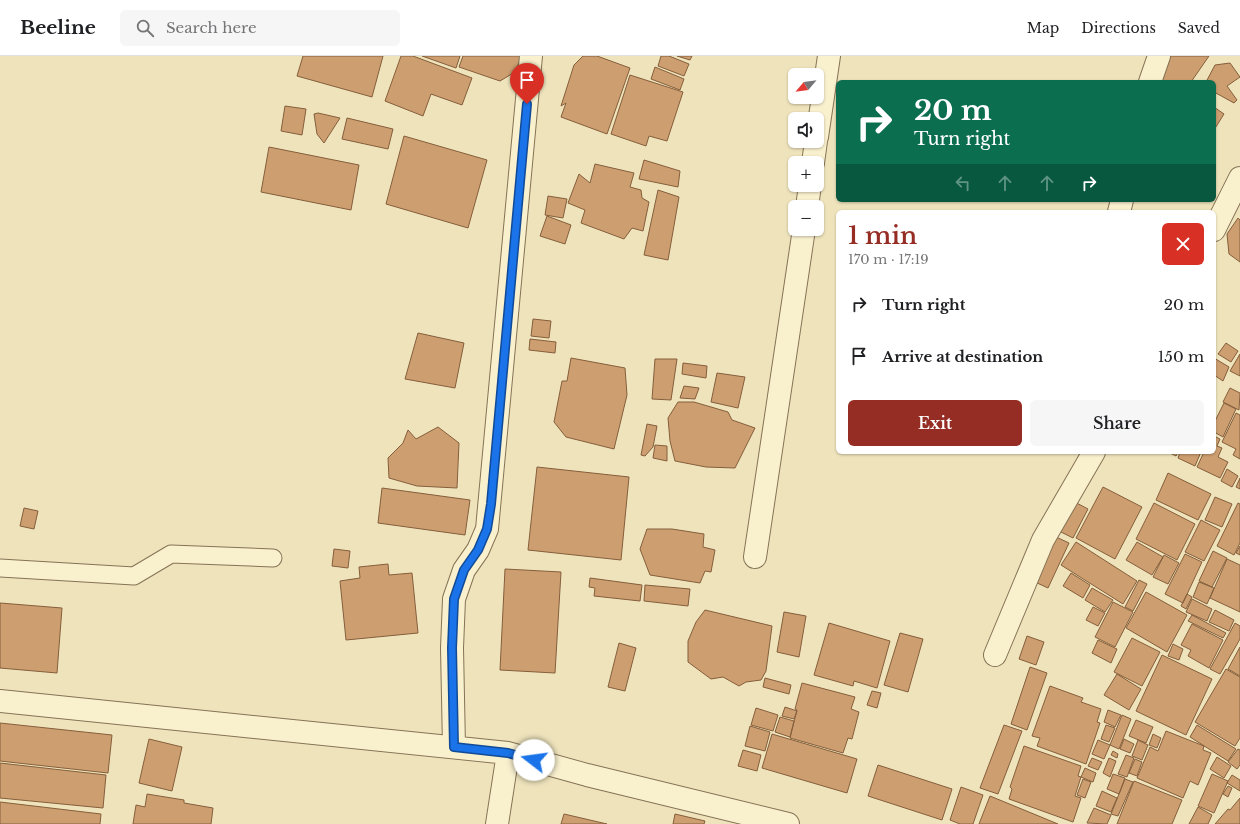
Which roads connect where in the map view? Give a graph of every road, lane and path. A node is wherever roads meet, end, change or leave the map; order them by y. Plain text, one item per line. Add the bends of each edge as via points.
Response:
1 (531, 56) edge
2 (829, 56) edge
3 (1159, 56) edge
4 (1151, 80) edge
5 (821, 112) edge
6 (1240, 178) edge
7 (1216, 226) edge
8 (803, 236) edge
9 (1093, 454) edge
10 (755, 557) dead end
11 (273, 558) dead end
12 (0, 568) edge
13 (995, 655) dead end
14 (0, 702) edge
15 (454, 747) junction
16 (508, 753) junction
17 (497, 824) edge
18 (788, 824) edge

1 - 15 street via 487,529 478,550 464,570 454,599
2 - 5 street
3 - 4 street
6 - 7 street
8 - 10 street
9 - 13 street via 1043,540
11 - 12 lane via 171,554 134,576
14 - 15 street
15 - 16 street
16 - 17 street
16 - 18 street

